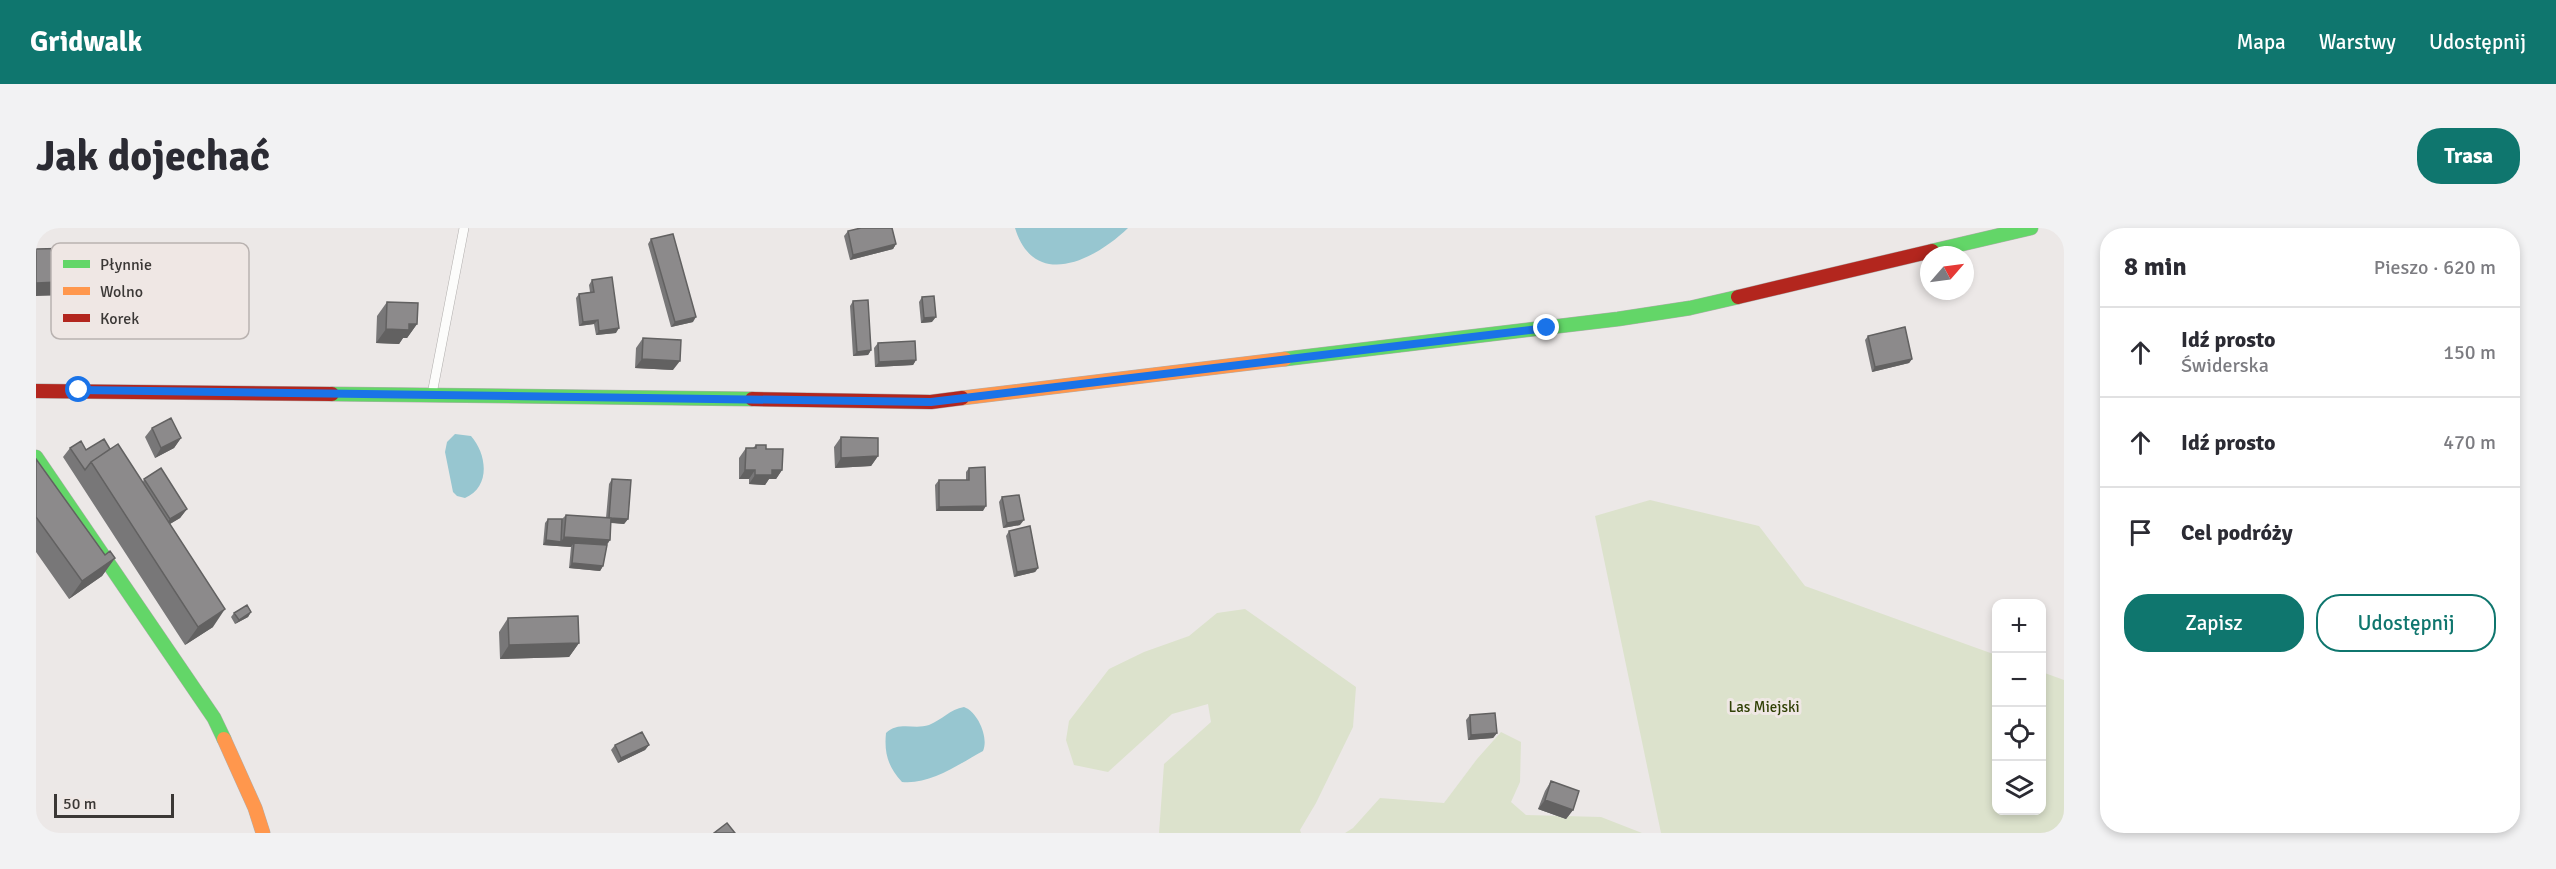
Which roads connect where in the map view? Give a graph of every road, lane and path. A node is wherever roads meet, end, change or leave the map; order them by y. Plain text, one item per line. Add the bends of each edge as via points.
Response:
1 (464, 228) edge
2 (2031, 228) edge
3 (36, 391) edge
4 (432, 394) junction
5 (36, 457) edge
6 (263, 833) edge

1 - 4 lane
2 - 4 street via 1690,308 931,402
3 - 4 street
5 - 6 street via 214,718

